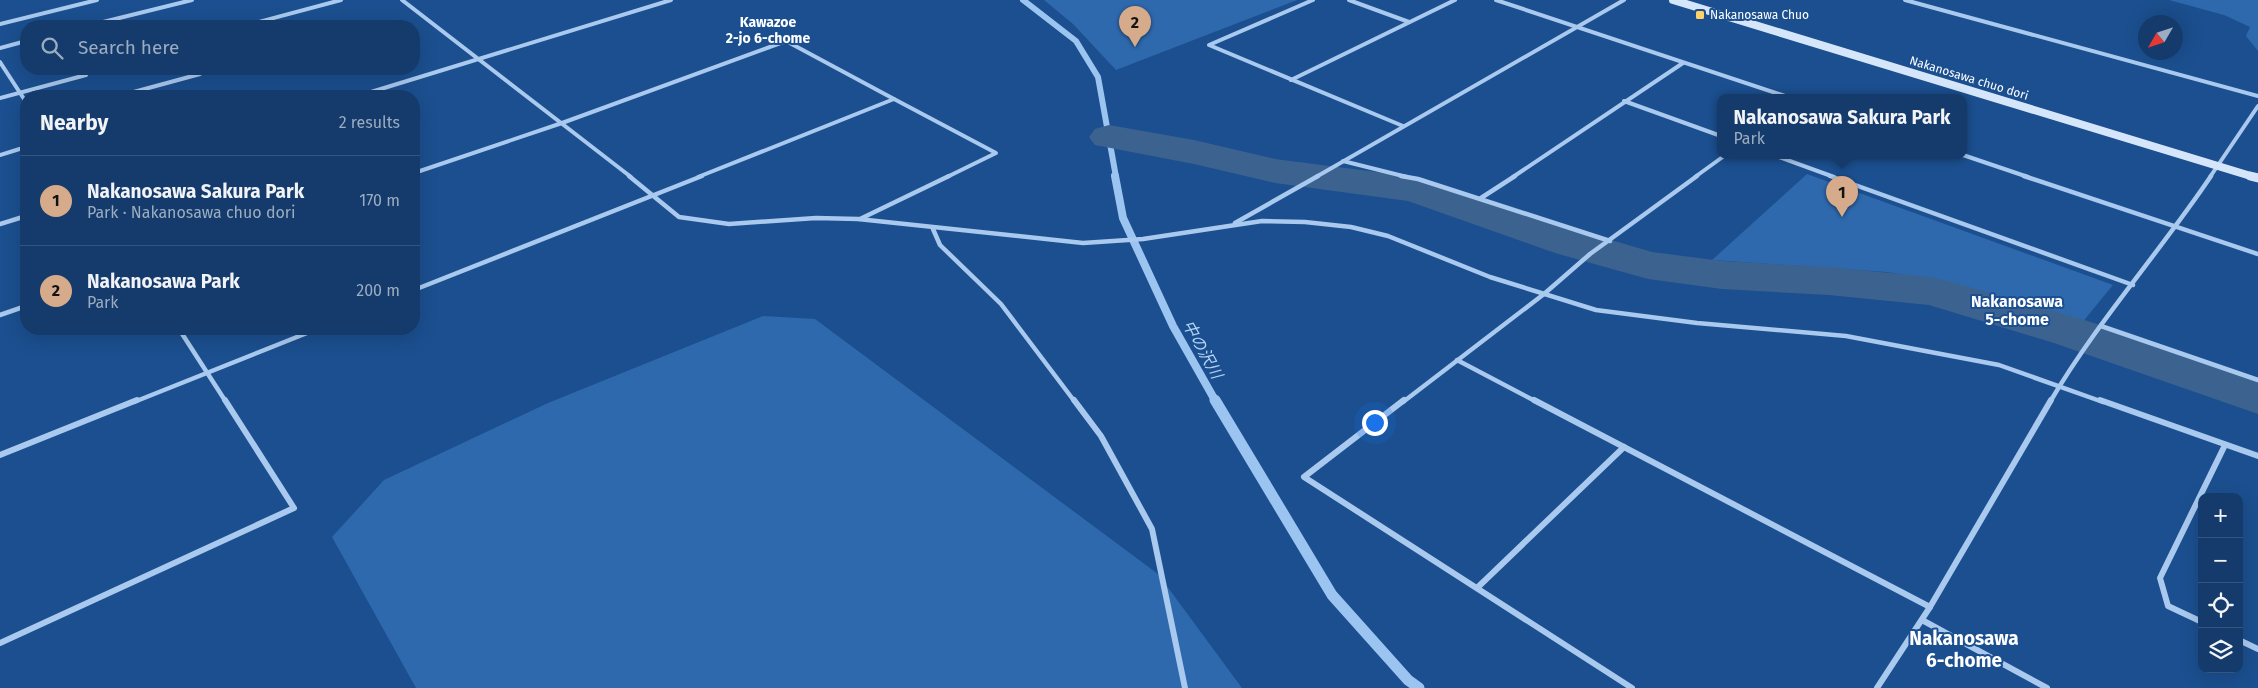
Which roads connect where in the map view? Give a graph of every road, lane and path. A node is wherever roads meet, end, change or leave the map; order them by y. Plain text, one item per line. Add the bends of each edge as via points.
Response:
1 (97, 0) edge
2 (192, 0) edge
3 (340, 0) edge
4 (402, 0) edge
5 (671, 0) edge
6 (1313, 0) edge
7 (1349, 0) edge
8 (1455, 0) edge
9 (1496, 0) edge
10 (1624, 0) edge
11 (1673, 0) edge
12 (1905, 0) edge
13 (111, 20) edge
14 (265, 20) edge
15 (1409, 22) junction
16 (0, 24) edge
17 (1577, 27) junction
18 (20, 43) edge
19 (0, 48) edge
20 (478, 59) junction
21 (0, 62) edge
22 (1684, 63) junction
23 (86, 75) dead end
24 (196, 75) edge
25 (1291, 80) junction
26 (28, 90) edge
27 (141, 90) edge
28 (377, 90) edge
29 (20, 92) joint
30 (1778, 94) edge
31 (2258, 96) edge
32 (0, 98) edge
33 (894, 99) junction
34 (1624, 101) junction
35 (2258, 106) edge
36 (2256, 114) edge
37 (562, 123) junction
38 (1403, 126) junction
39 (1717, 135) edge
40 (20, 149) edge
41 (0, 155) edge
42 (1967, 156) edge
43 (1720, 159) edge
44 (1784, 159) edge
45 (1343, 161) junction
46 (2217, 165) junction
47 (420, 171) edge
48 (2258, 178) edge
49 (653, 194) junction
50 (1481, 198) junction
51 (20, 218) edge
52 (858, 219) junction
53 (0, 224) edge
54 (1232, 224) junction
55 (2177, 226) junction
56 (933, 229) junction
57 (1610, 241) junction
58 (2258, 254) edge
59 (2132, 285) junction
60 (420, 288) edge
61 (1544, 294) junction
62 (20, 308) edge
63 (0, 315) edge
64 (2100, 328) junction
65 (183, 335) edge
66 (302, 335) edge
67 (1457, 360) junction
68 (207, 373) junction
69 (2258, 380) edge
70 (2060, 385) junction
71 (2225, 445) junction
72 (1624, 447) junction
73 (0, 455) edge
74 (2258, 456) edge
75 (1477, 588) junction
76 (1930, 607) junction
77 (1922, 620) junction
78 (2198, 620) edge
79 (2243, 642) edge
80 (0, 643) edge
81 (2258, 649) edge
82 (1185, 688) edge
83 (1632, 688) edge
84 (1877, 688) edge
85 (2047, 688) edge

1 - 16 street
2 - 13 street
3 - 14 street
4 - 20 street
5 - 20 street
6 - 25 street via 1209,46
7 - 15 street
8 - 15 street
9 - 17 street
10 - 17 street
11 - 46 street, Nakanosawa chuo dori
12 - 31 street
15 - 25 street
17 - 22 street
17 - 38 street
18 - 19 street
20 - 28 street
20 - 37 street
21 - 29 street
22 - 30 street
22 - 34 street
23 - 26 street
24 - 27 street
25 - 38 street
29 - 32 street
33 - 37 street via 786,41
33 - 49 street
33 - 52 street via 996,153
34 - 39 street
34 - 50 street
35 - 36 street
36 - 46 street
37 - 47 street
37 - 49 street
38 - 45 street
40 - 41 street
42 - 55 street
43 - 57 street
44 - 59 street
45 - 50 street via 1418,178
45 - 54 street
46 - 48 street, Nakanosawa chuo dori
46 - 55 street
49 - 52 street via 679,217 729,224 816,218
49 - 60 street
50 - 57 street
51 - 53 street
52 - 56 street
54 - 56 street via 1143,239 1083,244
54 - 61 street via 1271,221 1350,227 1388,236 1490,277
55 - 58 street
55 - 59 street
56 - 82 street via 940,244 1001,304 1100,436 1152,529
57 - 61 street
59 - 64 street
61 - 67 street
61 - 70 street via 1596,310 1696,323 1846,336 1999,365
62 - 63 street
64 - 69 street
64 - 70 street
65 - 68 street
66 - 68 street
67 - 72 street
67 - 75 street via 1304,477
68 - 73 street
68 - 80 street via 294,508
70 - 71 street
70 - 76 street
71 - 74 street
71 - 78 street via 2160,578 2168,606
72 - 75 street
72 - 76 street
75 - 83 street
76 - 77 street
77 - 84 street
77 - 85 street
79 - 81 street

